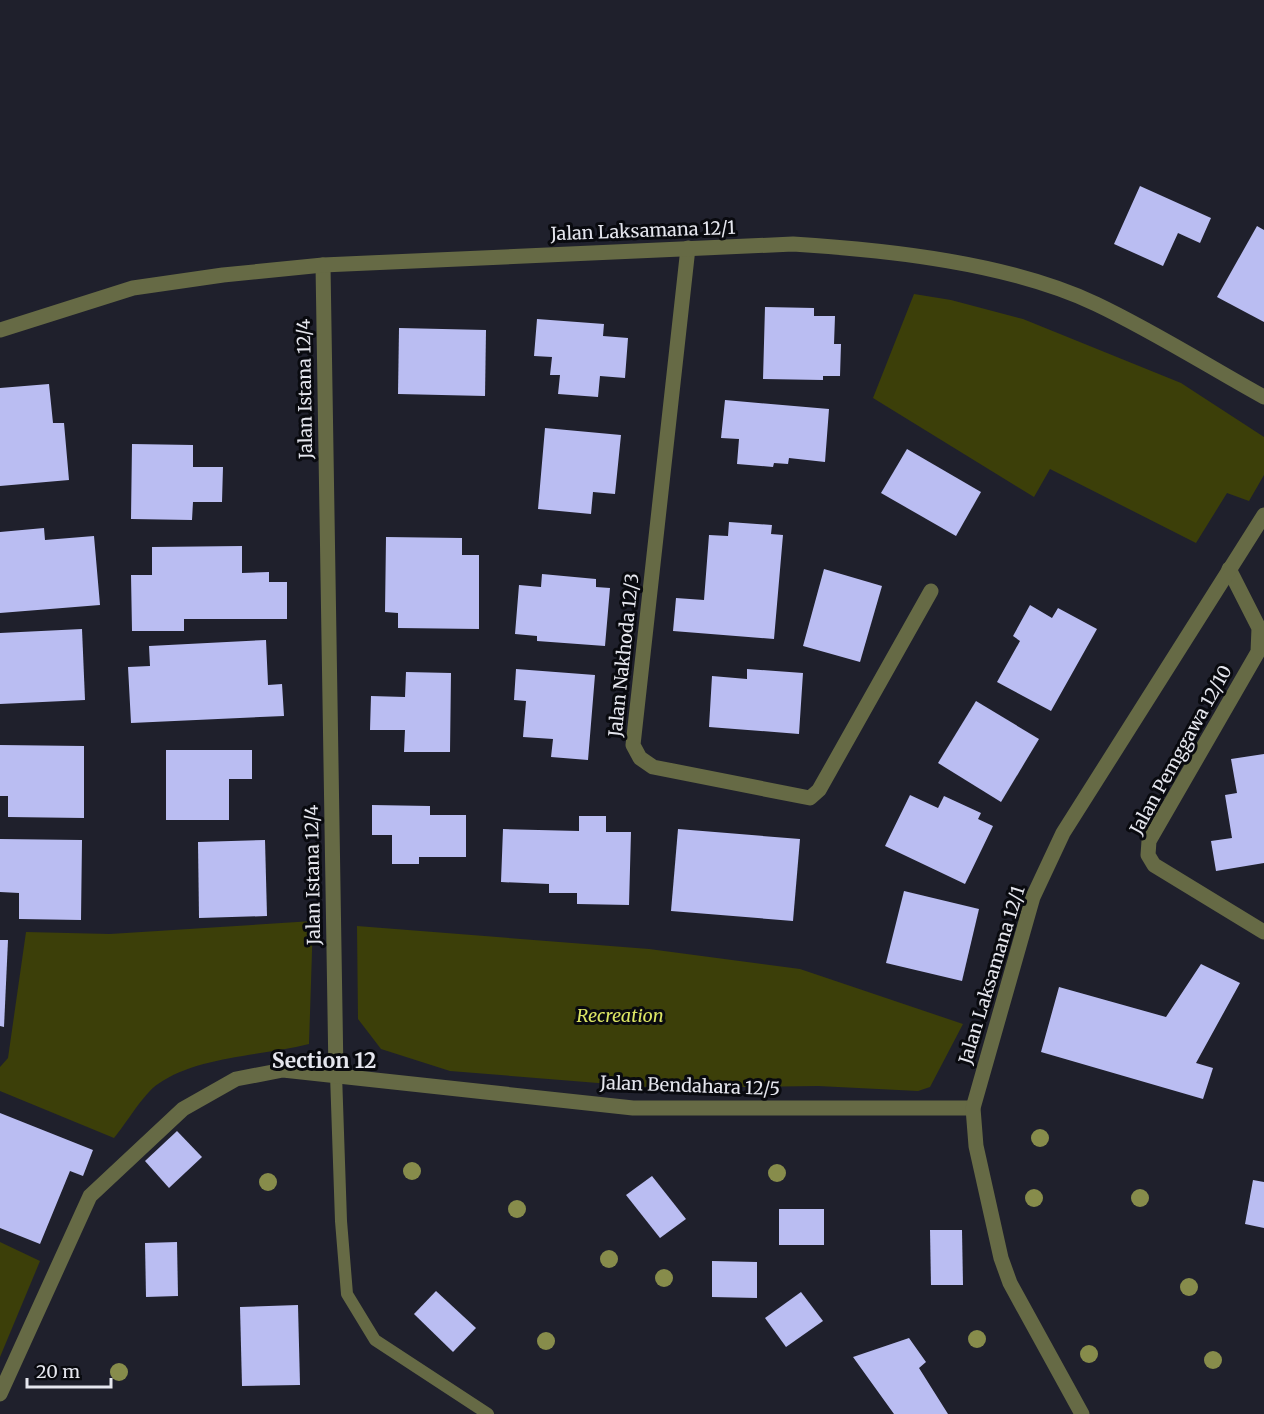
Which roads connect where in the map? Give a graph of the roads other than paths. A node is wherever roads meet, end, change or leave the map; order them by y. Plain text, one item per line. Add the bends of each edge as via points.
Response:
1 (687, 248) junction
2 (323, 265) junction
3 (0, 330) edge
4 (1264, 397) edge
5 (1264, 514) edge
6 (1229, 569) junction
7 (931, 591) dead end
8 (1264, 932) edge
9 (336, 1074) junction
10 (973, 1108) junction
11 (0, 1394) edge
12 (489, 1414) edge
13 (1082, 1414) edge

1 - 2 street, Jalan Laksamana 12/1
1 - 4 street, Jalan Laksamana 12/1 via 793,244 999,270 1096,304
1 - 7 street, Jalan Nakhoda 12/3 via 633,745 640,758 653,766 810,798 819,790
2 - 3 street, Jalan Laksamana 12/1 via 133,288
2 - 9 street, Jalan Istana 12/4
5 - 6 street, Jalan Laksamana 12/1
6 - 8 street, Jalan Pemggawa 12/10 via 1259,628 1258,652 1149,841 1148,855 1154,865
6 - 10 street, Jalan Laksamana 12/1 via 1063,833 1033,897
9 - 10 street, Jalan Bendahara 12/5 via 633,1108
9 - 11 street, Jalan Bendahara 12/5 via 283,1070 236,1078 183,1108 90,1196
9 - 12 lane, Jalan Istana 12/4 via 347,1294 375,1340
10 - 13 street, Jalan Laksamana 12/1 via 976,1146 1001,1258 1010,1283

